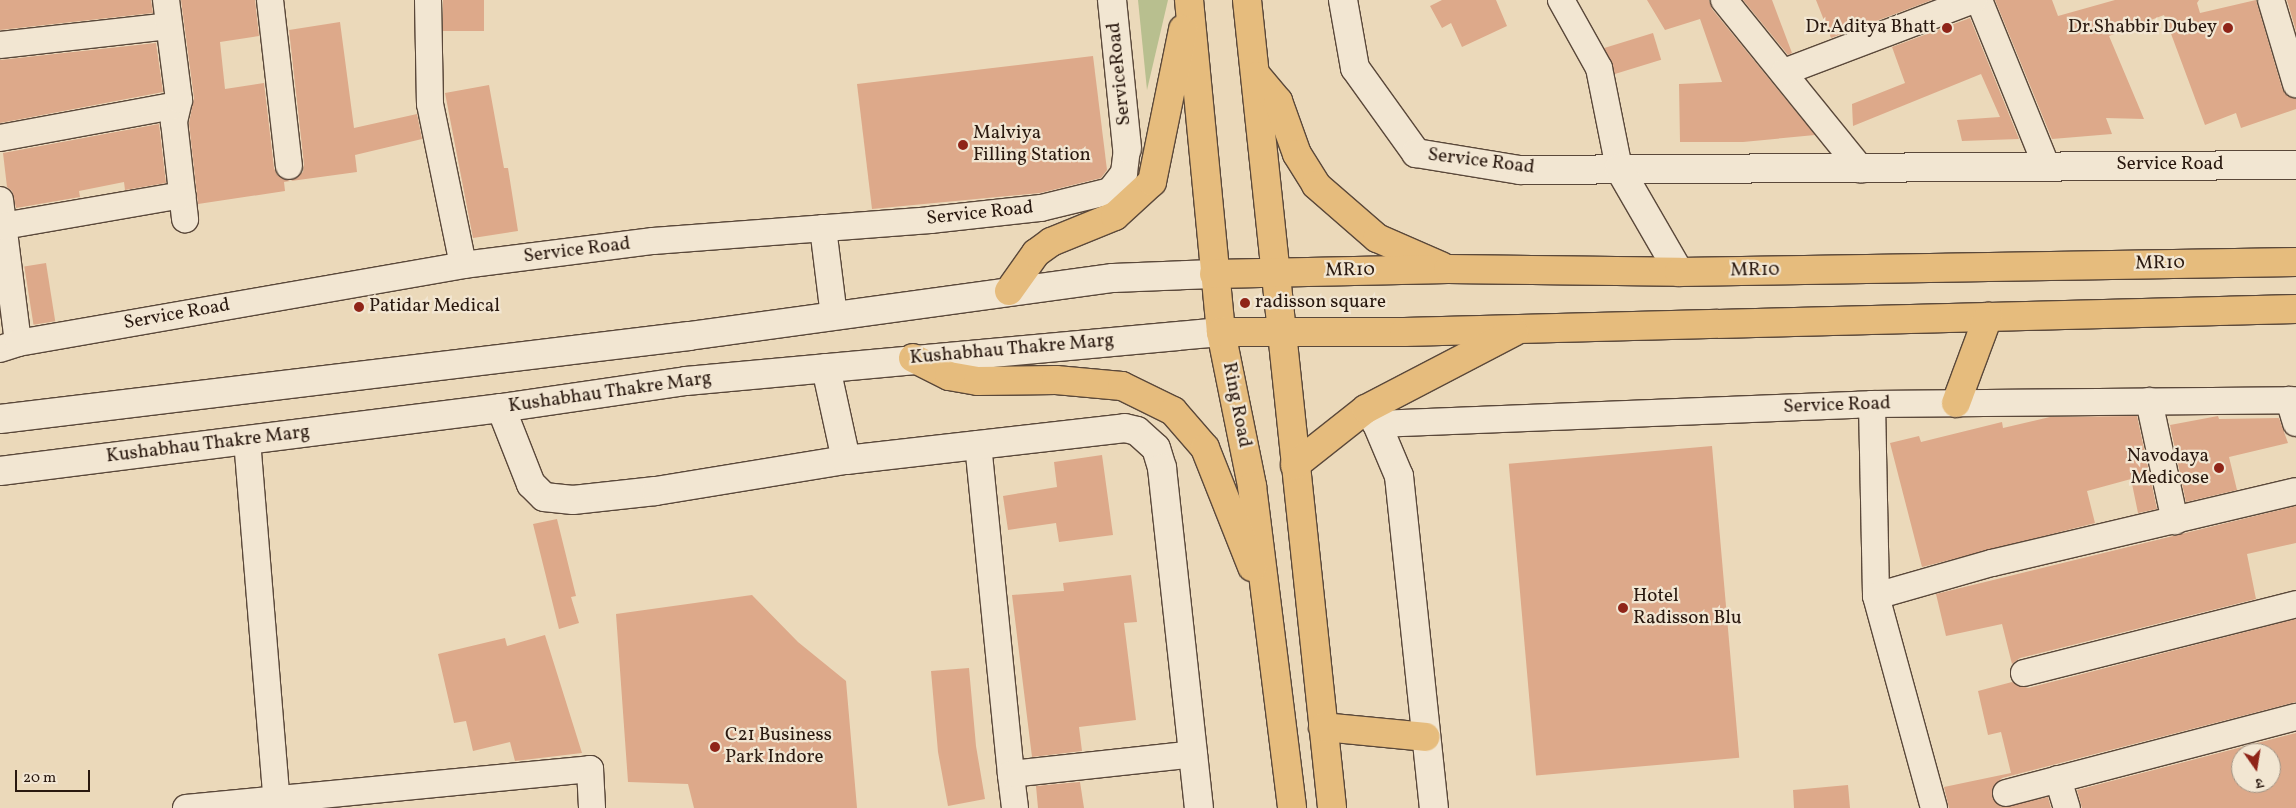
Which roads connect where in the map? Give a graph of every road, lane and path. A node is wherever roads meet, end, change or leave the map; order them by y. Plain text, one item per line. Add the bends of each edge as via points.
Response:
1 (166, 0) edge
2 (270, 0) edge
3 (428, 0) edge
4 (1112, 0) edge
5 (1188, 0) edge
6 (1247, 0) edge
7 (1344, 0) edge
8 (1561, 0) edge
9 (1724, 0) edge
10 (1974, 0) edge
11 (1979, 0) edge
12 (2271, 0) edge
13 (169, 26) junction
14 (0, 45) edge
15 (1784, 72) junction
16 (1257, 76) junction
17 (2296, 84) edge
18 (179, 100) junction
19 (0, 138) edge
20 (1127, 148) joint
21 (2046, 165) junction
22 (2296, 165) edge
23 (289, 166) dead end
24 (1619, 168) junction
25 (1860, 169) junction
26 (0, 200) edge
27 (3, 226) junction
28 (823, 228) junction
29 (2296, 262) edge
30 (463, 265) junction
31 (1448, 269) junction
32 (1275, 272) junction
33 (1679, 272) junction
34 (1214, 274) junction
35 (1009, 291) junction
36 (2296, 309) edge
37 (834, 316) junction
38 (1988, 317) junction
39 (1522, 328) junction
40 (1281, 331) junction
41 (1221, 332) junction
42 (9, 346) edge
43 (913, 358) junction
44 (826, 368) junction
45 (2149, 401) junction
46 (1956, 403) junction
47 (1872, 404) junction
48 (501, 408) junction
49 (2294, 408) edge
50 (1371, 416) junction
51 (0, 419) edge
52 (247, 440) junction
53 (978, 444) junction
54 (846, 460) junction
55 (1295, 464) junction
56 (0, 471) edge
57 (2296, 491) edge
58 (2175, 521) junction
59 (1876, 596) junction
60 (2296, 604) edge
61 (1267, 605) junction
62 (2024, 673) dead end
63 (2296, 717) edge
64 (1323, 727) junction
65 (1426, 737) junction
66 (1194, 754) junction
67 (1011, 774) junction
68 (2058, 779) junction
69 (2006, 793) dead end
70 (276, 804) edge
71 (186, 808) edge
72 (592, 808) edge
73 (1015, 808) edge
74 (1199, 808) edge
75 (1292, 808) edge
76 (1332, 808) edge
77 (1434, 808) edge
78 (1934, 808) edge
79 (2067, 808) edge

1 - 13 street
2 - 23 street
3 - 30 street via 430,104
4 - 20 street, ServiceRoad
5 - 34 main road, Ring Road
5 - 35 main road via 1152,182 1115,216 1051,242 1036,253
6 - 16 main road
7 - 24 street, Service Road via 1355,68 1416,153 1520,170
8 - 24 street via 1599,68
9 - 15 street
10 - 15 street
11 - 21 street
12 - 17 street
13 - 14 street
13 - 18 street
15 - 25 street
16 - 31 main road via 1278,102 1297,154 1316,185 1377,238
16 - 32 main road
18 - 19 street via 172,106
18 - 27 street via 174,122 184,207
20 - 28 street, Service Road via 1124,173 1110,191 1041,208
21 - 22 street, Service Road
21 - 25 street, Service Road
24 - 25 street, Service Road
24 - 33 street
26 - 27 street
27 - 42 street
28 - 30 street, Service Road via 653,241
28 - 37 street
29 - 33 main road, MR10
30 - 42 street, Service Road
31 - 32 main road, MR10
31 - 33 main road, MR10
32 - 34 main road, MR10
32 - 40 main road
34 - 35 street via 1113,278
34 - 41 main road, Ring Road
35 - 37 street
36 - 38 main road
37 - 51 street via 679,338
38 - 39 main road
38 - 46 main road
39 - 40 main road
39 - 50 main road
40 - 41 main road
40 - 55 main road
41 - 43 street, Kushabhau Thakre Marg
41 - 61 main road, Ring Road via 1252,486
43 - 44 street, Kushabhau Thakre Marg
43 - 61 main road via 950,376 978,381 1056,380 1122,386 1173,411 1205,448
44 - 48 street, Kushabhau Thakre Marg via 686,381
44 - 54 street
45 - 46 street, Service Road
45 - 49 street, Service Road
45 - 58 street
46 - 47 street, Service Road
47 - 50 street, Service Road
47 - 59 street
48 - 52 street, Kushabhau Thakre Marg
48 - 54 street via 531,484 544,497 573,500 656,491
50 - 55 main road
50 - 65 street via 1399,476
52 - 56 street, Kushabhau Thakre Marg
52 - 70 street
53 - 54 street
53 - 66 street via 1124,428 1148,438 1156,448 1162,468
53 - 67 street
55 - 64 main road
57 - 58 street
58 - 59 street via 1992,563
59 - 78 street
60 - 62 street
61 - 75 main road, Ring Road
63 - 68 street
64 - 65 main road
64 - 76 main road
65 - 77 street
66 - 67 street
66 - 74 street
67 - 73 street
68 - 69 street
68 - 79 street
70 - 71 street
70 - 72 street via 590,769

